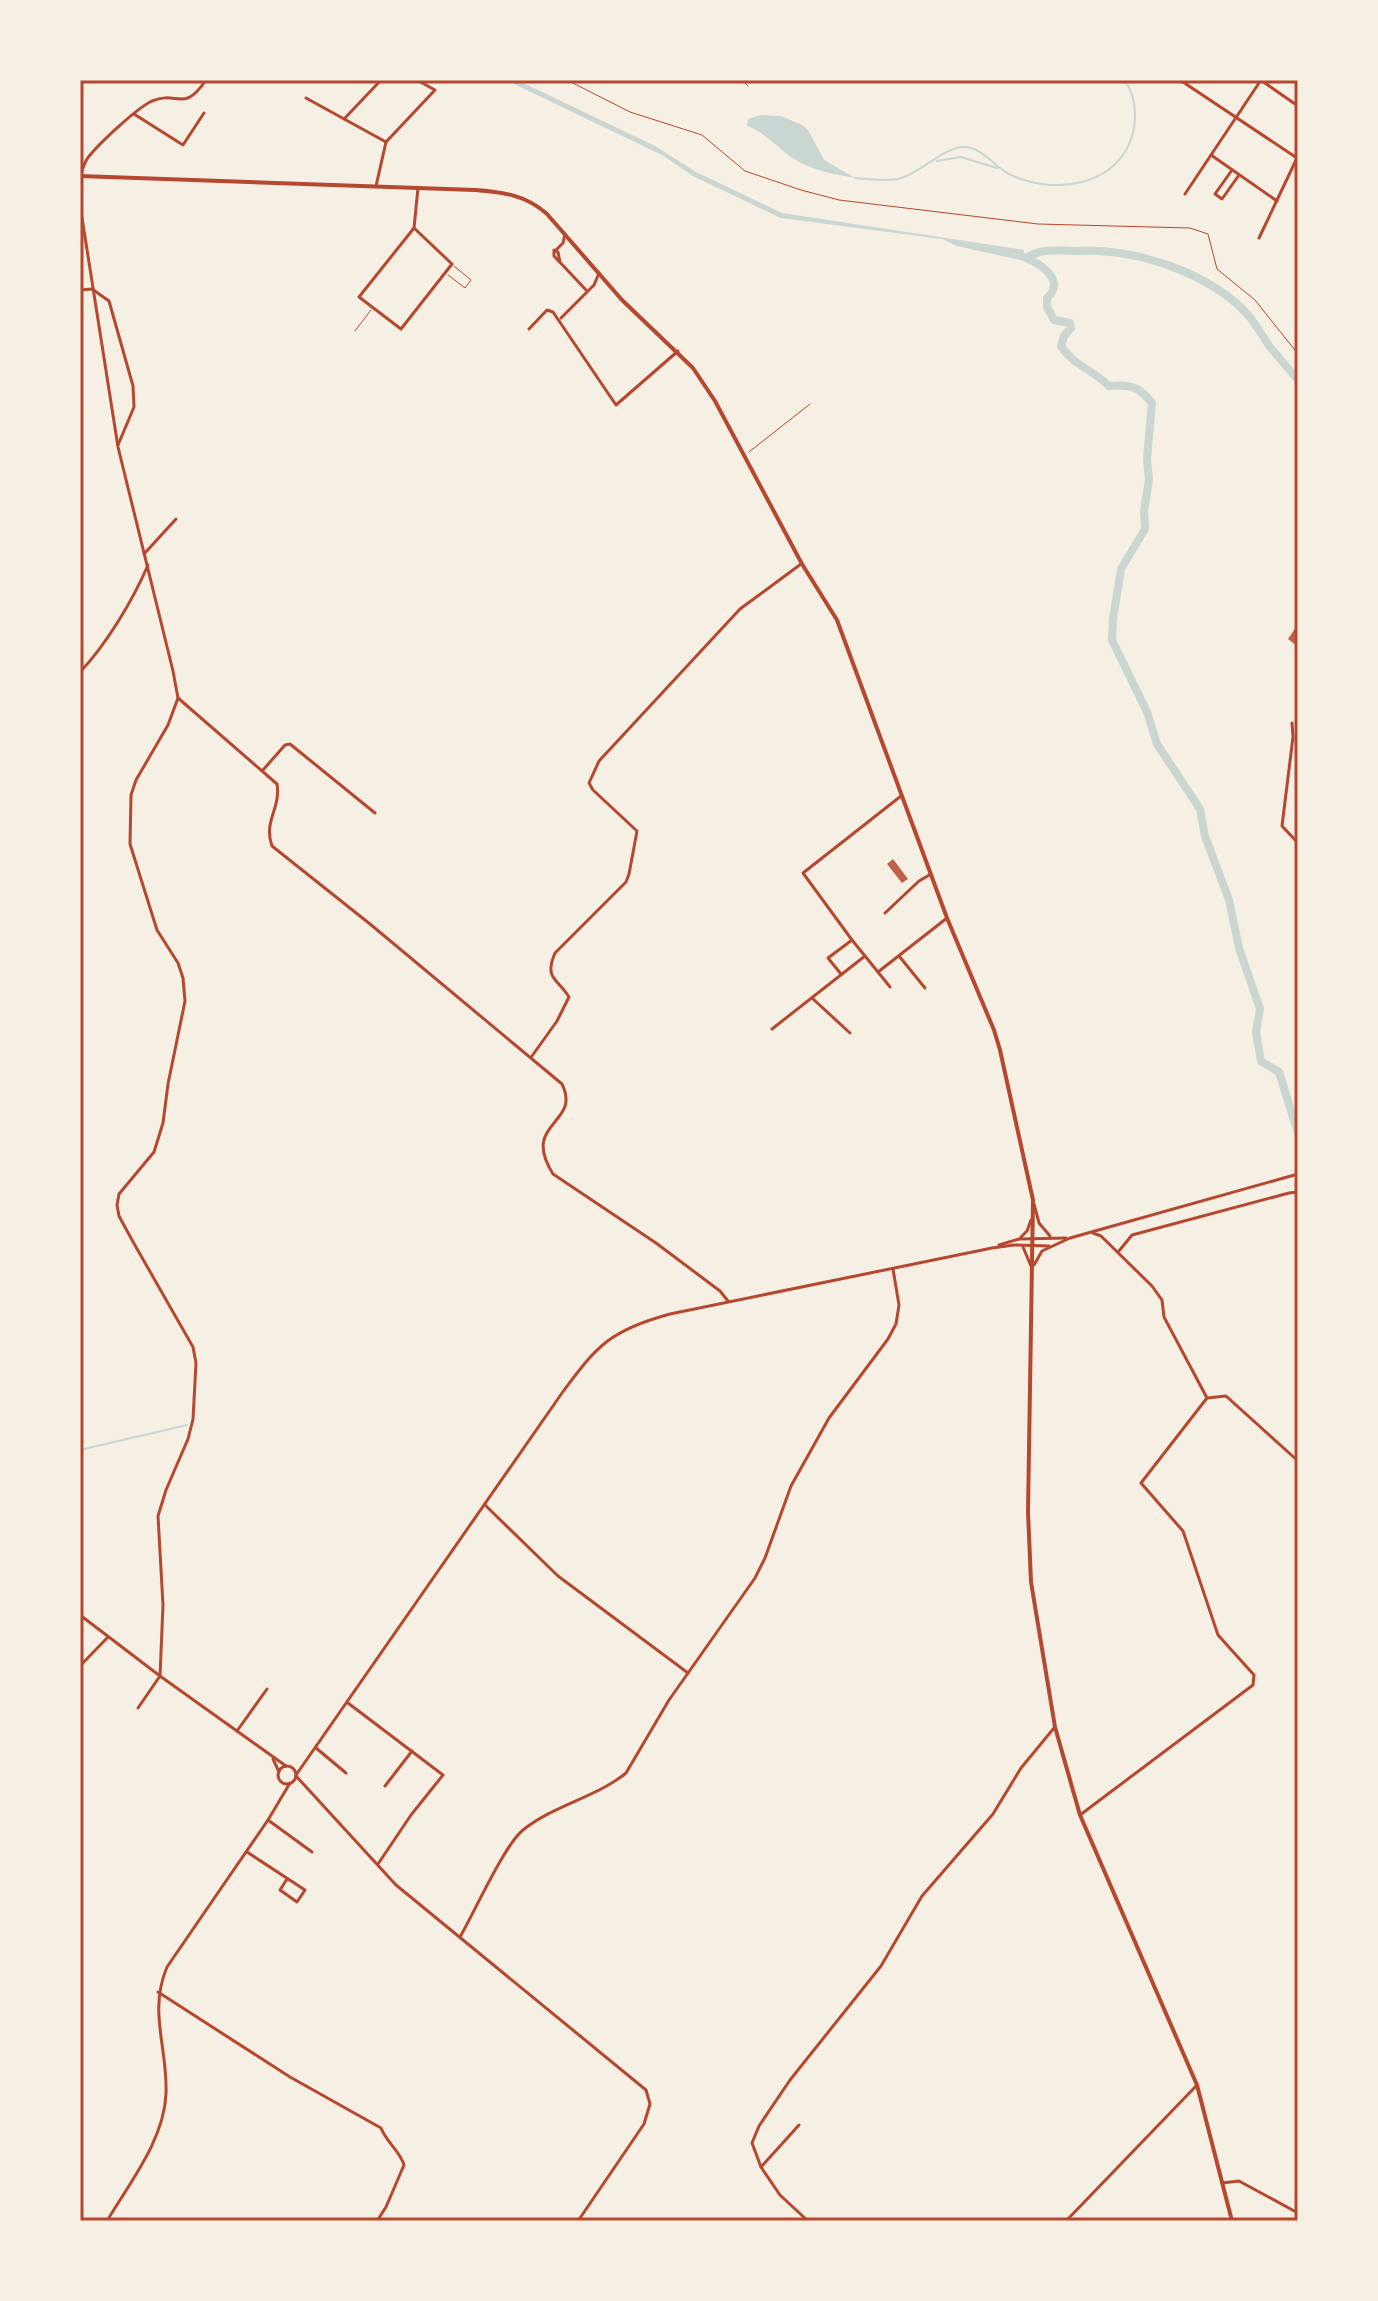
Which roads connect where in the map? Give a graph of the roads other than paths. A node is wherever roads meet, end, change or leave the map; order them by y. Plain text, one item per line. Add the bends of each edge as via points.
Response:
1 (206, 80) edge
2 (381, 80) edge
3 (417, 80) edge
4 (1180, 80) edge
5 (1261, 80) edge
6 (306, 98) dead end
7 (1298, 106) edge
8 (204, 113) dead end
9 (134, 114) junction
10 (345, 118) junction
11 (1237, 118) junction
12 (386, 142) junction
13 (1211, 155) junction
14 (1298, 157) edge
15 (1232, 170) junction
16 (1239, 175) junction
17 (80, 176) edge
18 (376, 186) junction
19 (418, 188) junction
20 (1185, 194) dead end
21 (1277, 201) junction
22 (80, 205) edge
23 (414, 228) junction
24 (565, 234) junction
25 (82, 238) edge
26 (1259, 238) dead end
27 (452, 264) junction
28 (446, 272) junction
29 (599, 273) junction
30 (607, 282) junction
31 (594, 285) junction
32 (92, 289) junction
33 (80, 290) edge
34 (587, 291) junction
35 (372, 308) junction
36 (559, 320) junction
37 (529, 329) dead end
38 (355, 331) dead end
39 (678, 351) junction
40 (118, 447) junction
41 (176, 519) dead end
42 (144, 554) junction
43 (802, 564) junction
44 (148, 565) junction
45 (80, 672) edge
46 (178, 698) junction
47 (1292, 723) dead end
48 (263, 770) junction
49 (901, 796) junction
50 (375, 813) dead end
51 (1298, 843) edge
52 (931, 874) junction
53 (885, 913) dead end
54 (947, 918) junction
55 (852, 940) junction
56 (865, 956) junction
57 (899, 956) junction
58 (878, 972) junction
59 (842, 975) junction
60 (890, 987) dead end
61 (925, 988) dead end
62 (812, 998) junction
63 (772, 1029) dead end
64 (850, 1033) dead end
65 (532, 1056) junction
66 (1298, 1174) edge
67 (1298, 1192) edge
68 (1033, 1200) junction
69 (1092, 1232) junction
70 (1051, 1236) junction
71 (1033, 1237) junction
72 (1070, 1238) junction
73 (1019, 1239) junction
74 (1021, 1246) junction
75 (1033, 1246) junction
76 (1049, 1246) junction
77 (992, 1248) junction
78 (1118, 1252) junction
79 (893, 1269) junction
80 (1032, 1269) junction
81 (729, 1302) junction
82 (1207, 1398) junction
83 (1298, 1461) edge
84 (485, 1505) junction
85 (80, 1615) edge
86 (108, 1637) junction
87 (80, 1666) edge
88 (688, 1673) junction
89 (160, 1676) junction
90 (267, 1689) dead end
91 (348, 1703) junction
92 (138, 1708) dead end
93 (1055, 1727) junction
94 (237, 1731) junction
95 (316, 1748) junction
96 (412, 1751) junction
97 (273, 1759) junction
98 (304, 1762) junction
99 (288, 1766) junction
100 (279, 1772) junction
101 (346, 1773) dead end
102 (280, 1779) junction
103 (293, 1779) junction
104 (385, 1786) dead end
105 (282, 1799) junction
106 (1080, 1815) junction
107 (268, 1820) junction
108 (247, 1852) junction
109 (312, 1852) dead end
110 (378, 1864) junction
111 (287, 1879) junction
112 (460, 1937) junction
113 (158, 1992) junction
114 (1197, 2085) junction
115 (799, 2125) dead end
116 (761, 2167) junction
117 (1222, 2183) junction
118 (1298, 2213) edge
119 (107, 2221) edge
120 (377, 2221) edge
121 (578, 2221) edge
122 (808, 2221) edge
123 (1066, 2221) edge
124 (1232, 2221) edge

1 - 9 street via 186,100 152,101
2 - 10 street
3 - 12 street via 435,90
4 - 11 street
5 - 7 street
5 - 11 street
6 - 10 street
8 - 9 street via 183,145
9 - 17 street via 86,160
10 - 12 street
11 - 13 street
11 - 14 street
12 - 18 street
13 - 15 street
13 - 20 street
14 - 21 street
15 - 16 street
15 - 16 street via 1215,194 1222,199
16 - 21 street
17 - 18 main road
18 - 19 main road
19 - 23 street
19 - 24 main road via 515,195 537,205
21 - 26 street
22 - 25 street
23 - 27 street
23 - 35 street via 359,297
24 - 29 main road
24 - 34 street via 556,250 560,262
25 - 32 street
27 - 28 street
27 - 28 lane via 471,280 465,288
28 - 35 street via 401,329
29 - 30 main road
29 - 31 street
30 - 31 street
30 - 39 main road
31 - 34 street
32 - 33 street
32 - 40 street
32 - 40 street via 109,301 133,386 134,407
34 - 36 street
35 - 38 lane
36 - 37 street via 547,310
36 - 39 street via 616,405
39 - 43 main road via 704,383
40 - 42 street
41 - 42 street
42 - 44 street
43 - 49 main road via 845,636
43 - 65 street via 740,609 599,761 589,783 634,827 637,838 626,882 555,953 550,975 569,997
44 - 45 street
44 - 46 street
46 - 48 street
46 - 89 street via 136,780 130,829 134,863 157,930 178,963 185,1001 154,1152 119,1194 117,1205 193,1347 196,1363 193,1419 158,1516 163,1571
47 - 51 street via 1282,826
48 - 50 street via 290,744
48 - 65 street via 277,784 279,798 268,827 272,846
49 - 52 main road
49 - 55 street via 803,873
52 - 53 street
52 - 54 main road
54 - 57 street
54 - 68 main road via 994,1030
55 - 56 street
55 - 59 street via 828,958
56 - 58 street
56 - 59 street
57 - 58 street
57 - 61 street
58 - 60 street
59 - 62 street
62 - 63 street
62 - 64 street
65 - 81 street via 562,1084 568,1097 567,1107 541,1144 553,1174 656,1243
66 - 69 street
67 - 78 street via 1132,1235
68 - 70 street via 1039,1223
68 - 71 main road
68 - 73 street via 1030,1224
69 - 72 street
69 - 78 street
70 - 71 street
70 - 72 street
71 - 73 street
71 - 75 main road
72 - 76 street
73 - 77 street
74 - 75 street
74 - 77 street
74 - 80 street
75 - 76 street
75 - 80 main road
76 - 80 street
77 - 79 street
78 - 82 street via 1162,1300 1164,1317
79 - 81 street
79 - 88 street via 899,1305 896,1324 829,1418 783,1503 755,1578
80 - 93 main road via 1031,1582
81 - 84 street via 643,1322 607,1339 585,1361
82 - 83 street via 1226,1396
82 - 106 street via 1141,1483 1183,1531 1218,1635 1255,1681
84 - 88 street via 558,1576
84 - 91 street
85 - 86 street
86 - 87 street
86 - 89 street
88 - 112 street via 626,1773 522,1830
89 - 92 street
89 - 94 street
90 - 94 street
91 - 95 street
91 - 96 street
93 - 106 main road
93 - 116 street via 984,1825 922,1896 881,1966 759,2126 752,2143
94 - 97 street
95 - 98 street
95 - 101 street
96 - 104 street
96 - 110 street via 443,1775
97 - 99 street
97 - 100 street
98 - 99 street
98 - 103 street
99 - 100 street
99 - 103 street
100 - 102 street
102 - 103 street
102 - 105 street
103 - 105 street
103 - 110 street
105 - 107 street
106 - 114 main road
107 - 108 street
107 - 109 street
108 - 111 street
108 - 113 street via 167,1967
110 - 112 street
111 - 111 street via 305,1890 297,1902 280,1890
112 - 121 street via 641,2083 649,2097 644,2124
113 - 119 street via 165,2111
113 - 120 street via 381,2128 404,2165
114 - 117 main road
114 - 123 street
115 - 116 street
116 - 122 street via 780,2195
117 - 118 street via 1239,2181
117 - 124 main road

